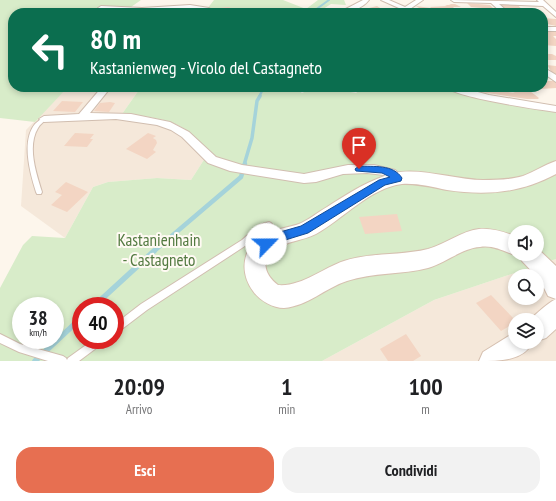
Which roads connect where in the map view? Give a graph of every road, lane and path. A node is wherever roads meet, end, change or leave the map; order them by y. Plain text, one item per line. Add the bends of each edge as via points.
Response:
1 (366, 0) edge
2 (384, 0) edge
3 (454, 0) edge
4 (458, 0) edge
5 (418, 1) edge
6 (492, 1) junction
7 (543, 3) edge
8 (556, 6) edge
9 (176, 8) edge
10 (197, 8) edge
11 (353, 8) edge
12 (404, 8) edge
13 (408, 8) edge
14 (500, 8) edge
15 (556, 15) edge
16 (548, 73) edge
17 (556, 79) edge
18 (103, 92) edge
19 (464, 92) edge
20 (556, 109) edge
21 (82, 117) junction
22 (44, 119) joint
23 (556, 167) edge
24 (398, 178) junction
25 (39, 192) dead end
26 (280, 237) junction
27 (508, 243) edge
28 (536, 261) edge
29 (556, 288) edge
30 (556, 311) edge
31 (124, 322) edge
32 (544, 324) edge
33 (0, 338) edge
34 (88, 349) edge
35 (510, 349) edge
36 (59, 360) edge
37 (72, 361) edge
38 (492, 361) edge

1 - 11 street
2 - 12 street
3 - 4 street
4 - 6 street
5 - 13 street
6 - 7 street
6 - 14 street
7 - 8 street
7 - 15 street
9 - 10 street
16 - 17 street
18 - 21 street
19 - 20 street
21 - 22 street
21 - 24 street via 117,116 160,122 188,136 203,155 234,167 309,179 343,170 382,170 391,172
22 - 25 lane via 32,132 30,151 33,174
23 - 24 street via 536,178 504,186 469,186 416,178
24 - 26 street via 382,183 304,230
26 - 27 street via 266,244 258,252 255,264 256,278 264,289 279,296 298,295 345,271 430,257 476,238 497,239
26 - 31 lane via 269,225 260,227 245,242
28 - 29 street via 548,273
30 - 32 street
33 - 36 lane via 19,348
34 - 37 lane
35 - 38 street

